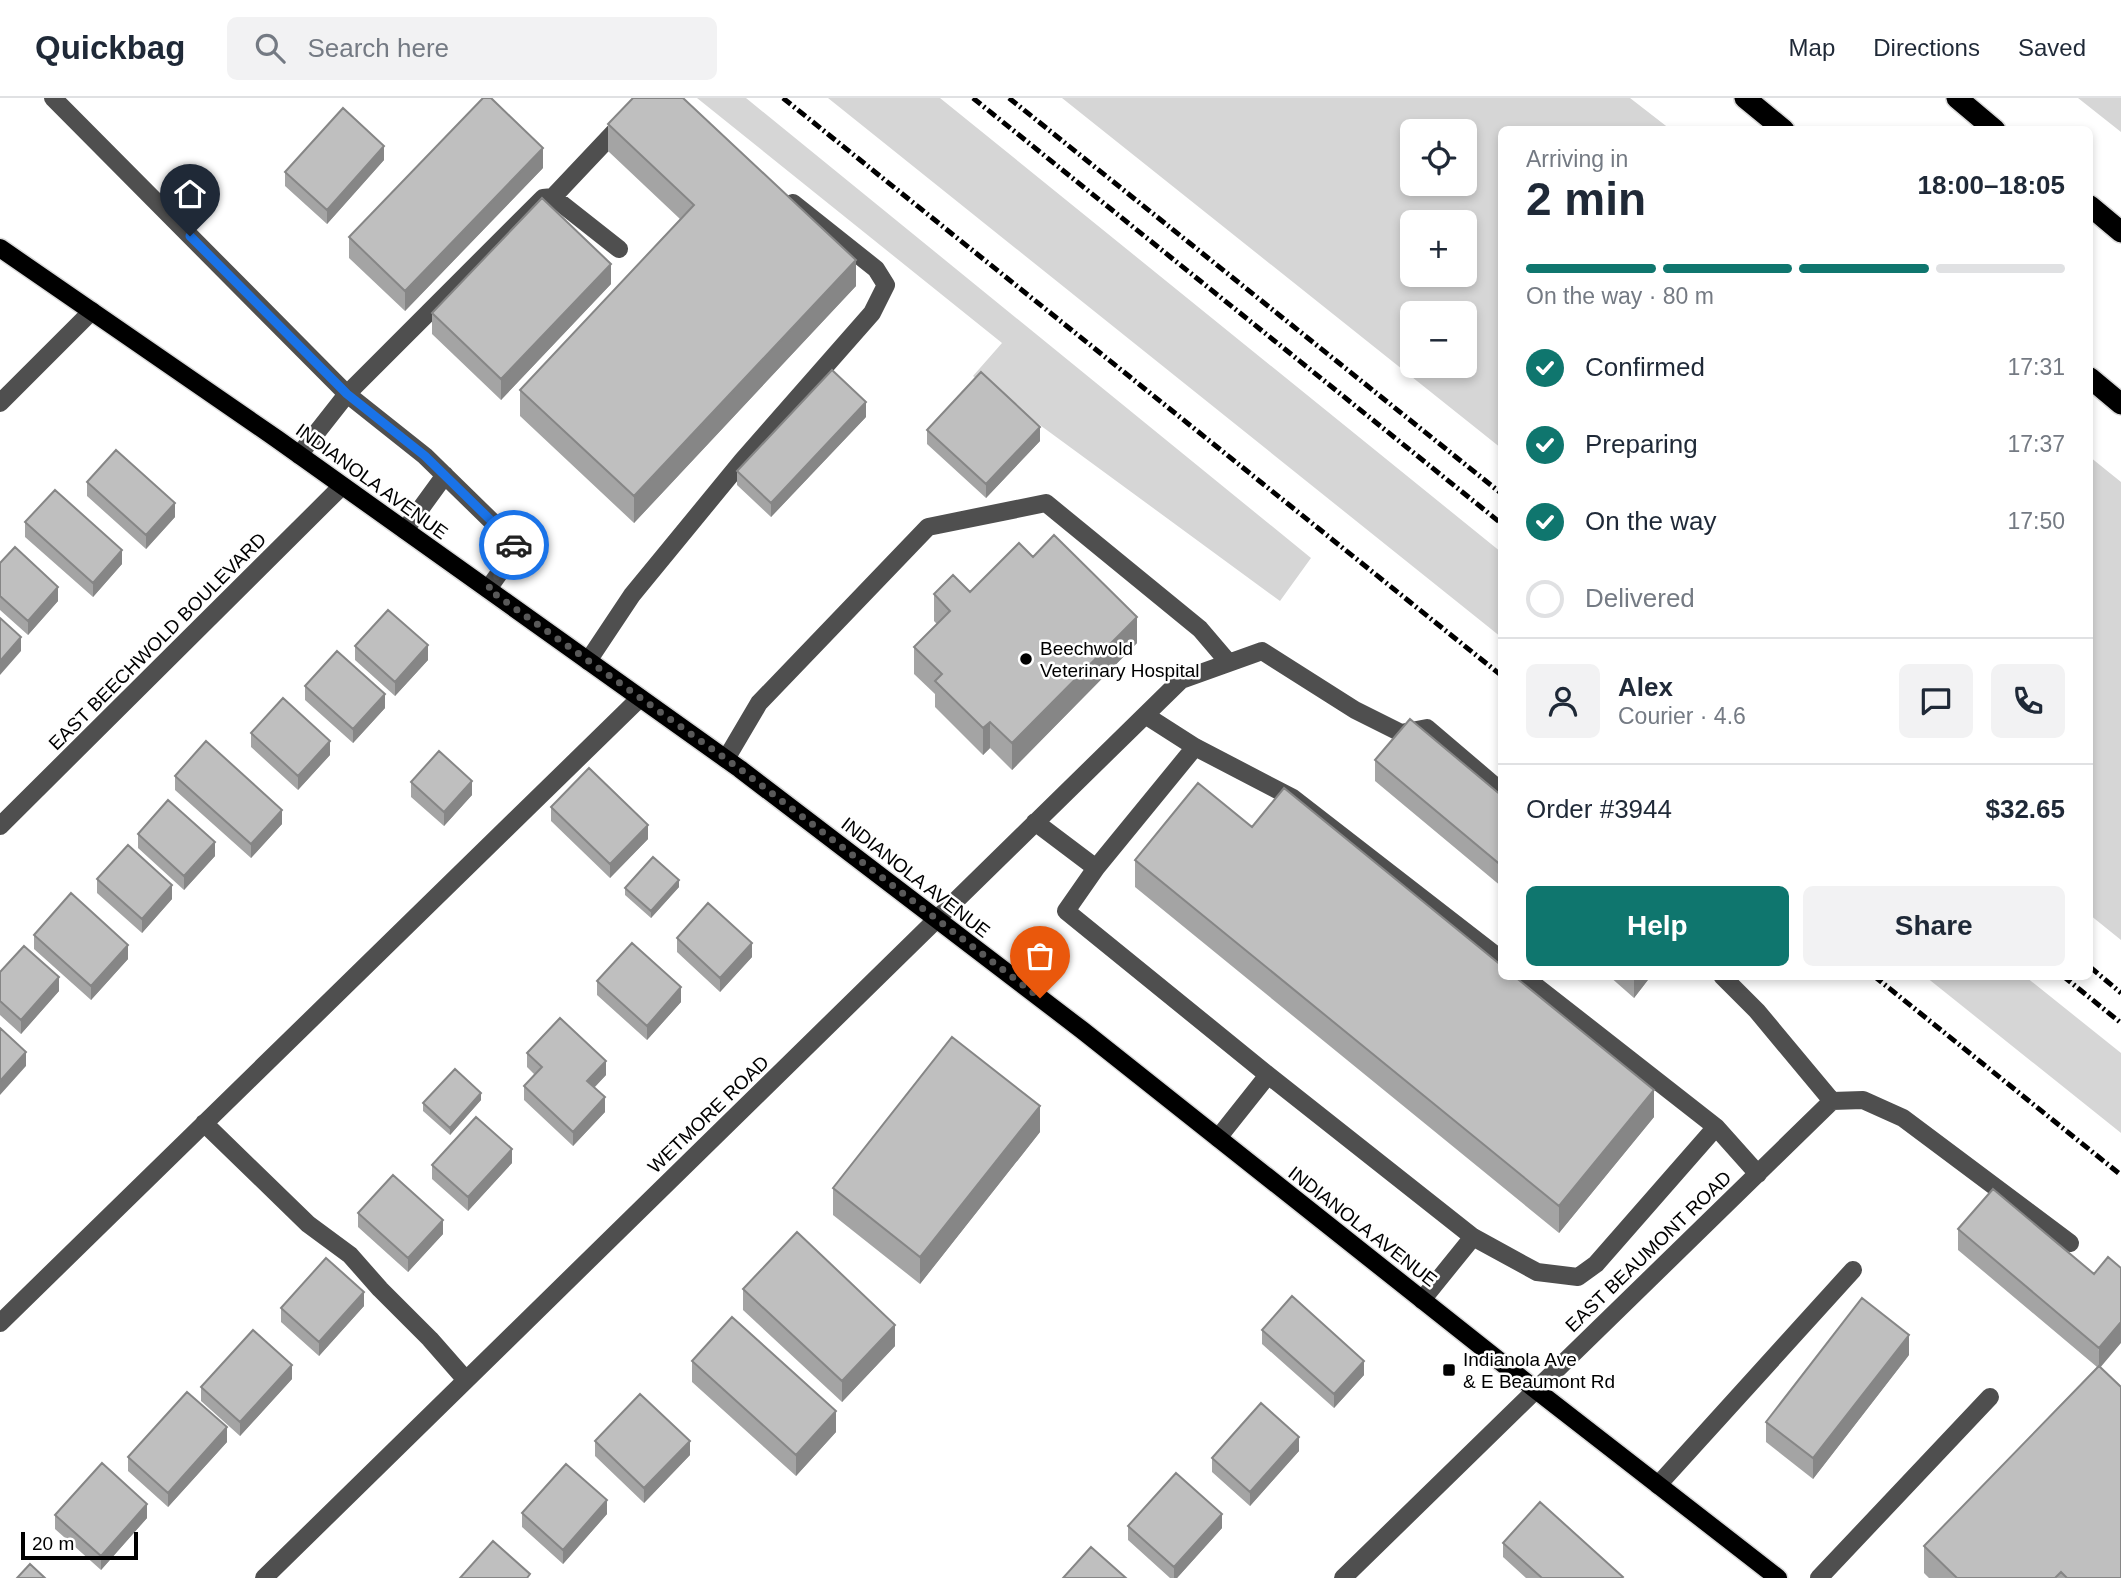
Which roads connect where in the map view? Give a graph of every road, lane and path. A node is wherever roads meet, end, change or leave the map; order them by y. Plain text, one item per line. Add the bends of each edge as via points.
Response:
1 (53, 98) edge
2 (651, 98) edge
3 (1745, 98) edge
4 (1957, 98) edge
5 (1966, 98) edge
6 (1779, 126) edge
7 (1991, 126) edge
8 (1992, 126) edge
9 (783, 195) edge
10 (552, 197) junction
11 (2093, 209) edge
12 (2121, 232) edge
13 (0, 248) edge
14 (619, 249) dead end
15 (92, 311) junction
16 (2093, 381) edge
17 (347, 394) junction
18 (0, 402) edge
19 (2121, 404) edge
20 (299, 455) junction
21 (445, 475) junction
22 (342, 486) junction
23 (404, 530) junction
24 (488, 589) junction
25 (588, 661) junction
26 (1229, 663) junction
27 (640, 698) junction
28 (1144, 715) junction
29 (1195, 747) junction
30 (726, 759) junction
31 (1498, 789) edge
32 (1035, 822) junction
33 (0, 827) edge
34 (1096, 868) junction
35 (936, 919) junction
36 (1498, 957) edge
37 (1528, 980) edge
38 (1726, 980) edge
39 (1268, 1075) junction
40 (1832, 1101) junction
41 (204, 1123) junction
42 (1716, 1127) junction
43 (1218, 1138) junction
44 (1758, 1174) junction
45 (1473, 1237) junction
46 (2070, 1243) dead end
47 (1853, 1270) dead end
48 (1422, 1300) junction
49 (0, 1323) edge
50 (466, 1380) junction
51 (1536, 1390) junction
52 (1990, 1397) dead end
53 (1658, 1485) junction
54 (264, 1578) edge
55 (1343, 1578) edge
56 (1778, 1578) edge
57 (1819, 1578) edge

1 - 17 street
2 - 10 street
3 - 6 highway
4 - 7 highway
5 - 8 highway
9 - 25 street via 876,269 886,285 872,313 632,595
10 - 14 street
10 - 17 street via 543,198
11 - 12 highway
13 - 15 main road, INDIANOLA AVENUE
15 - 18 street
15 - 20 main road, INDIANOLA AVENUE
16 - 19 highway
17 - 20 street
17 - 21 street
20 - 22 main road, INDIANOLA AVENUE
21 - 23 street
21 - 24 street via 513,542 515,551
22 - 23 main road, INDIANOLA AVENUE
22 - 33 street, EAST BEECHWOLD BOULEVARD
23 - 24 main road, INDIANOLA AVENUE
24 - 25 main road, INDIANOLA AVENUE
25 - 27 main road, INDIANOLA AVENUE
26 - 28 street, WETMORE ROAD via 1181,680
26 - 30 street via 1200,629 1046,503 928,527 759,703
26 - 31 street via 1262,651 1355,710 1401,733 1427,728
27 - 30 main road, INDIANOLA AVENUE
27 - 41 street
28 - 29 street
28 - 32 street, WETMORE ROAD
29 - 34 street
29 - 36 street via 1293,798
30 - 35 main road, INDIANOLA AVENUE
32 - 34 street
32 - 35 street, WETMORE ROAD
34 - 39 street via 1066,911
35 - 43 main road, INDIANOLA AVENUE
35 - 50 street, WETMORE ROAD
37 - 42 street
38 - 40 street
39 - 43 street
39 - 45 street
40 - 44 street, EAST BEAUMONT ROAD
40 - 46 street via 1863,1100 1903,1118
41 - 49 street
41 - 50 street via 308,1224 350,1255
42 - 44 street
42 - 45 street via 1596,1264 1578,1277 1537,1272
43 - 48 main road, INDIANOLA AVENUE
44 - 51 street, EAST BEAUMONT ROAD
45 - 48 street
47 - 53 street
48 - 51 main road, INDIANOLA AVENUE
50 - 54 street, WETMORE ROAD
51 - 53 main road, INDIANOLA AVENUE
51 - 55 street, EAST BEAUMONT ROAD
52 - 57 street
53 - 56 main road, INDIANOLA AVENUE

